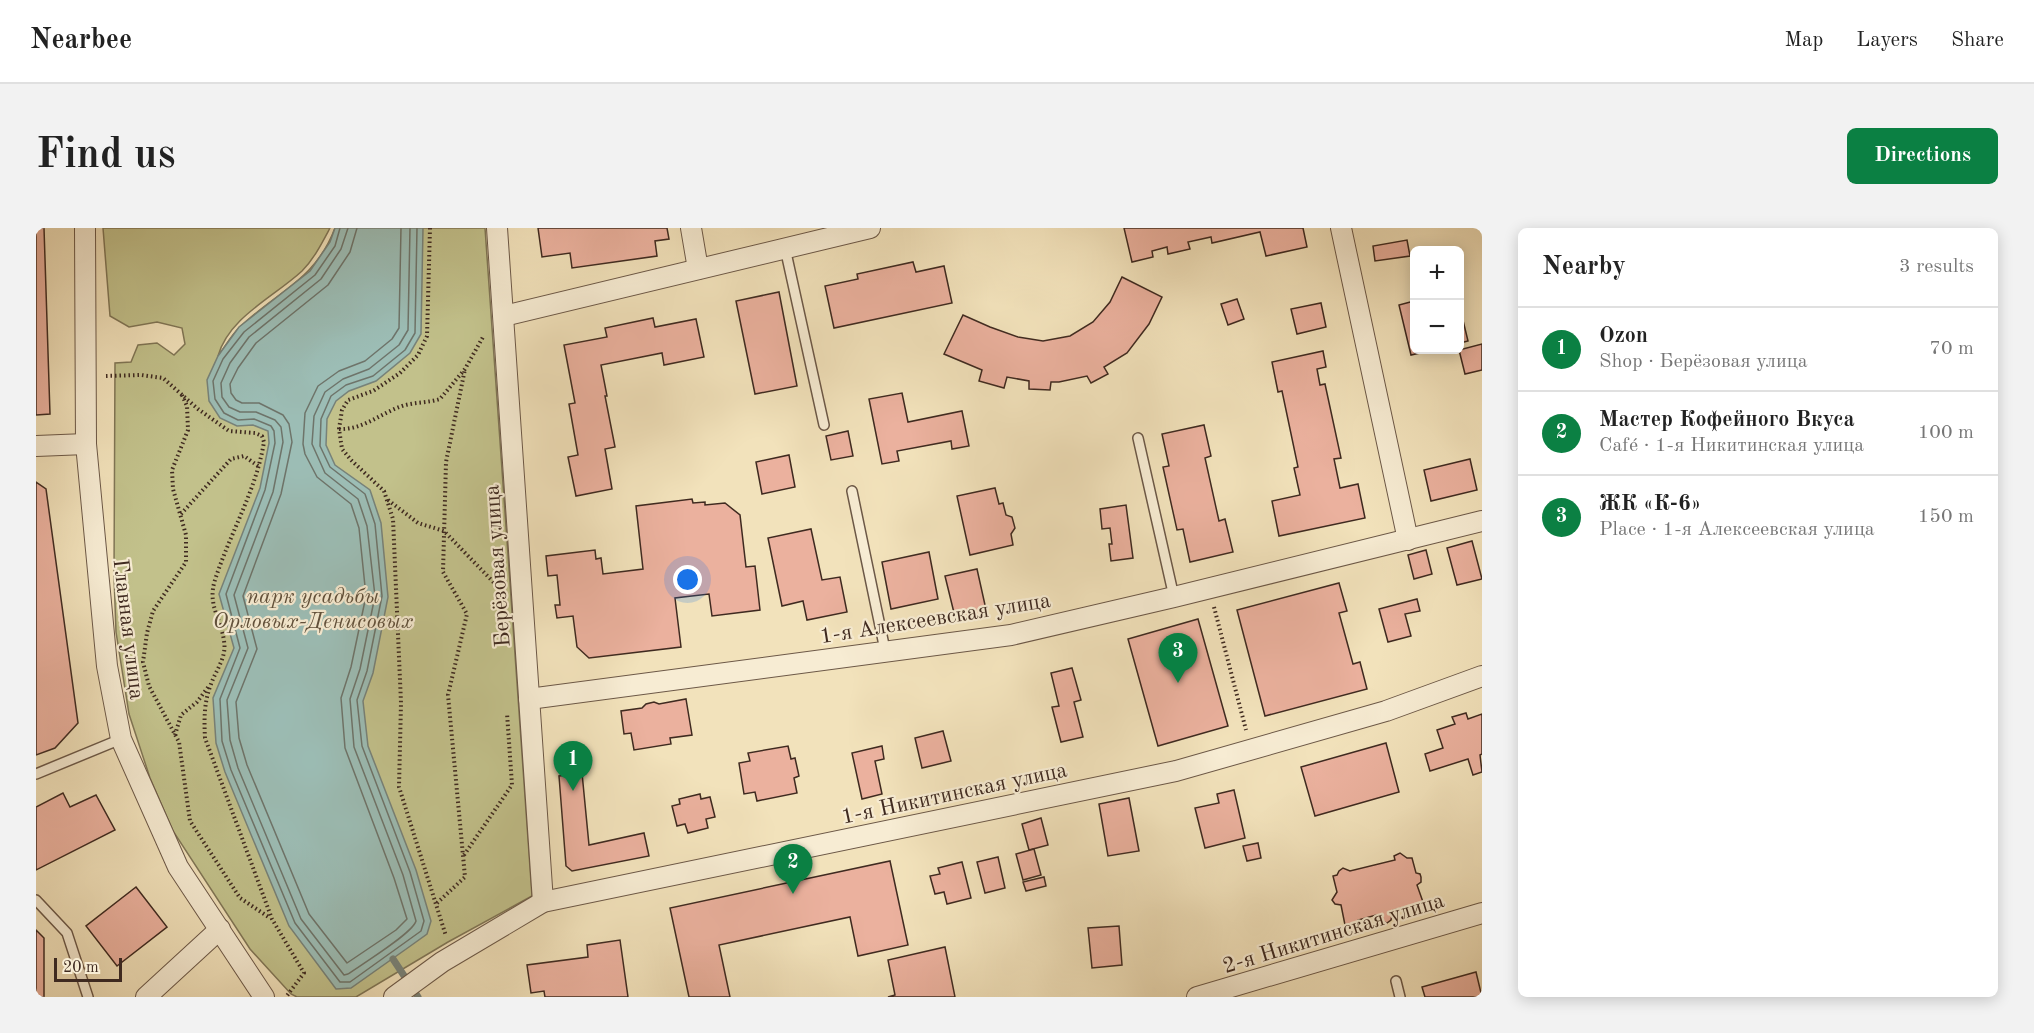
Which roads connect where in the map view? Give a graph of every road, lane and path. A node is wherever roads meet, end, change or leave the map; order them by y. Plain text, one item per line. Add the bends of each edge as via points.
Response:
1 (86, 228) edge
2 (430, 228) edge
3 (497, 228) edge
4 (691, 228) edge
5 (870, 228) edge
6 (1341, 228) edge
7 (785, 248) junction
8 (698, 269) junction
9 (504, 316) junction
10 (106, 376) dead end
11 (180, 392) junction
12 (824, 425) dead end
13 (339, 429) junction
14 (1138, 438) dead end
15 (86, 444) junction
16 (36, 447) edge
17 (258, 466) junction
18 (852, 491) dead end
19 (388, 499) junction
20 (181, 514) junction
21 (1482, 521) edge
22 (444, 531) junction
23 (1408, 540) junction
24 (1209, 589) junction
25 (502, 591) dead end
26 (1174, 597) junction
27 (885, 650) junction
28 (1482, 676) edge
29 (211, 683) junction
30 (529, 699) junction
31 (507, 705) dead end
32 (175, 735) junction
33 (121, 739) junction
34 (1251, 750) junction
35 (36, 774) edge
36 (463, 856) junction
37 (36, 900) edge
38 (543, 902) junction
39 (437, 904) junction
40 (1482, 913) edge
41 (272, 919) junction
42 (220, 929) junction
43 (445, 931) dead end
44 (1396, 981) dead end
45 (88, 997) edge
46 (146, 997) edge
47 (264, 997) edge
48 (286, 997) edge
49 (394, 997) edge
50 (1197, 997) edge
51 (1400, 997) edge

1 - 15 street, Главная улица
2 - 13 path via 427,336 418,355 400,373 373,391 348,400
3 - 9 street, Берёзовая улица
4 - 8 street
5 - 7 street
6 - 23 street
7 - 8 street
7 - 12 lane
8 - 9 street
9 - 30 street, Берёзовая улица
10 - 11 path via 164,378
11 - 17 path via 229,431 262,436
11 - 20 path via 187,406 188,430 172,470
13 - 19 path via 342,448
13 - 22 path via 348,430 376,420 403,406 440,399 465,369 446,462
14 - 26 lane
15 - 16 street
15 - 33 street, Главная улица via 106,666
17 - 20 path via 244,456 231,459
17 - 29 path via 214,582 212,602 225,642 223,659
18 - 27 lane
19 - 22 path via 418,523
19 - 39 path via 393,519 399,669 399,787
20 - 32 path via 186,562 153,611 143,662 149,686
21 - 23 street, 1-я Алексеевская улица
22 - 25 path
22 - 36 path via 443,572 467,614 448,695
23 - 24 street, 1-я Алексеевская улица
24 - 26 street, 1-я Алексеевская улица
24 - 34 path
26 - 27 street, 1-я Алексеевская улица via 1011,635
27 - 30 street, 1-я Алексеевская улица
28 - 34 street, 1-я Никитинская улица via 1386,711
29 - 32 path via 181,715
29 - 41 path via 204,709 205,738
30 - 38 street, Берёзовая улица
31 - 36 path via 512,785
32 - 41 path via 190,821 240,898
33 - 35 lane
33 - 42 street, Главная улица via 178,867
34 - 38 street, 1-я Никитинская улица via 1176,771
36 - 39 path via 465,877
37 - 45 lane via 67,933
38 - 49 street, 1-я Никитинская улица via 442,962
39 - 43 path
40 - 50 street, 2-я Никитинская улица
41 - 48 path via 304,973
42 - 46 street
42 - 47 street, Главная улица
44 - 51 lane

